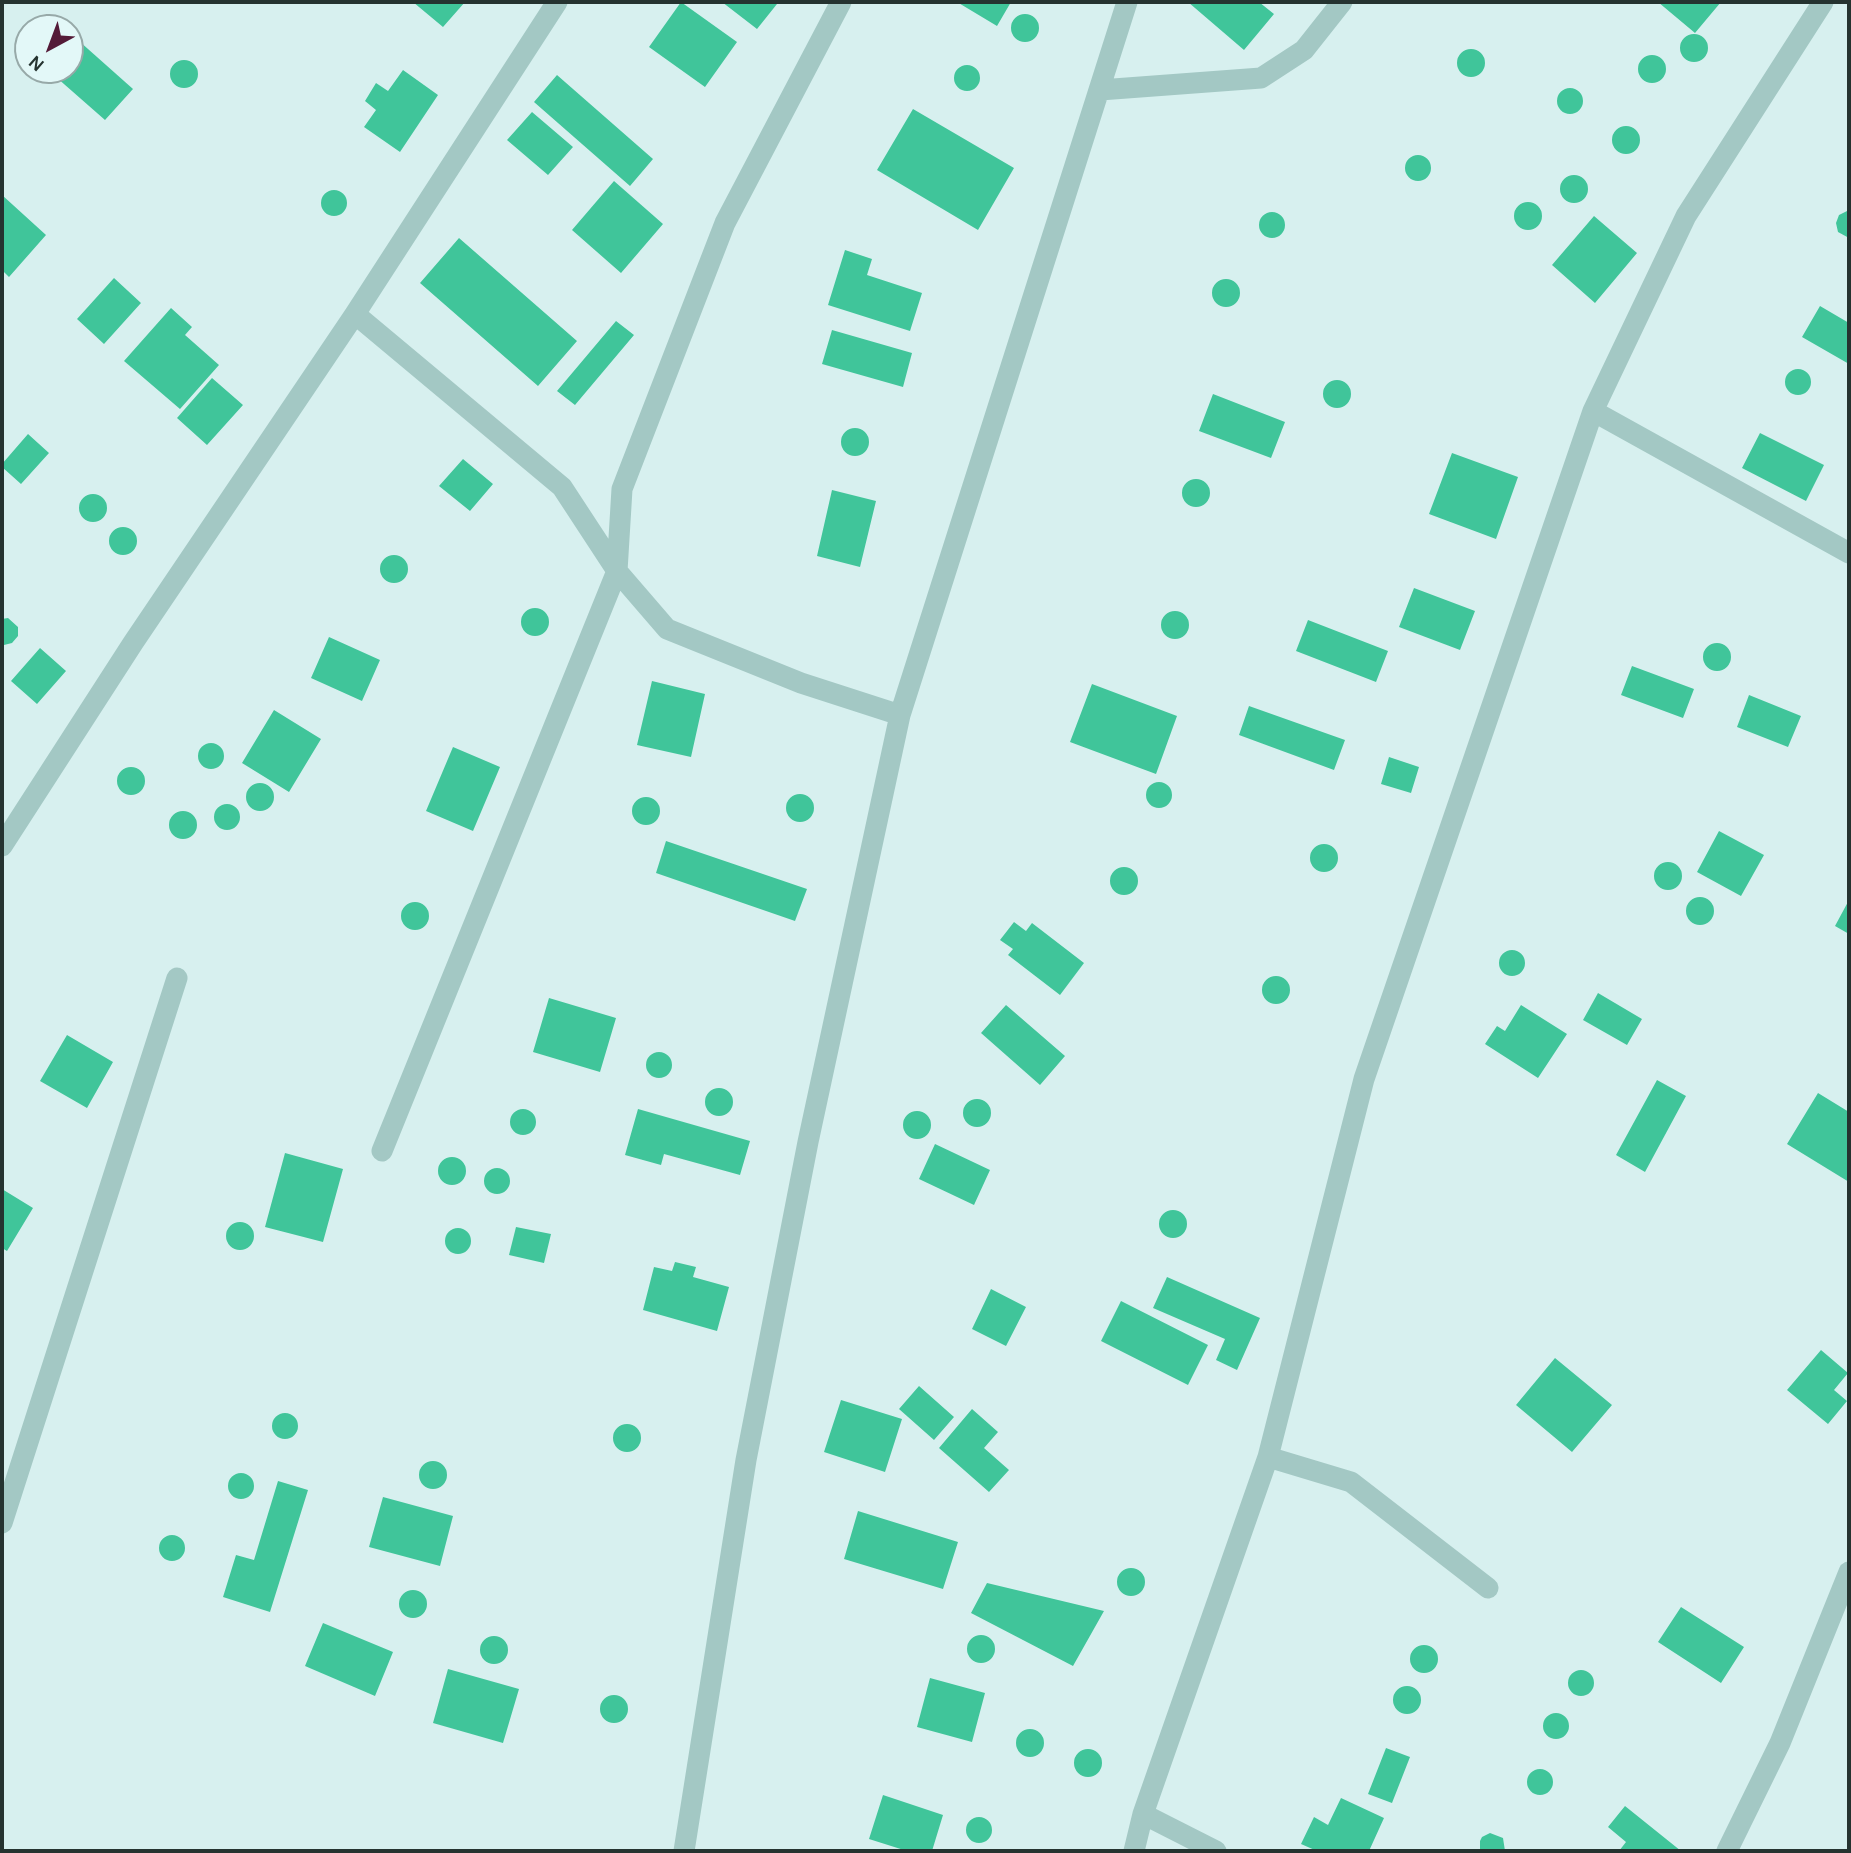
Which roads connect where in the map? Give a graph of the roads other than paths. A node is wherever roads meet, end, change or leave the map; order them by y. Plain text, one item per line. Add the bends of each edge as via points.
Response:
1 (557, 2) edge
2 (841, 2) edge
3 (1127, 2) edge
4 (1342, 2) edge
5 (1823, 2) edge
6 (1100, 90) junction
7 (355, 314) junction
8 (1593, 411) junction
9 (1849, 553) edge
10 (617, 571) junction
11 (900, 715) junction
12 (2, 846) edge
13 (177, 978) dead end
14 (382, 1151) dead end
15 (1268, 1457) junction
16 (2, 1523) edge
17 (1849, 1572) edge
18 (1488, 1588) dead end
19 (1143, 1814) junction
20 (684, 1851) edge
21 (1134, 1851) edge
22 (1216, 1851) edge
23 (1727, 1851) edge

1 - 7 street
2 - 10 street via 725,223 622,489
3 - 6 street
4 - 6 street via 1304,50 1261,78
5 - 8 street via 1686,216
6 - 11 street
7 - 10 street via 562,487
7 - 12 street
8 - 9 street
8 - 15 street via 1364,1079
10 - 11 street via 667,629 801,683
10 - 14 street
11 - 20 street via 808,1142 746,1460
13 - 16 street
15 - 18 street via 1351,1482
15 - 19 street
17 - 23 street via 1780,1743
19 - 21 street
19 - 22 street

